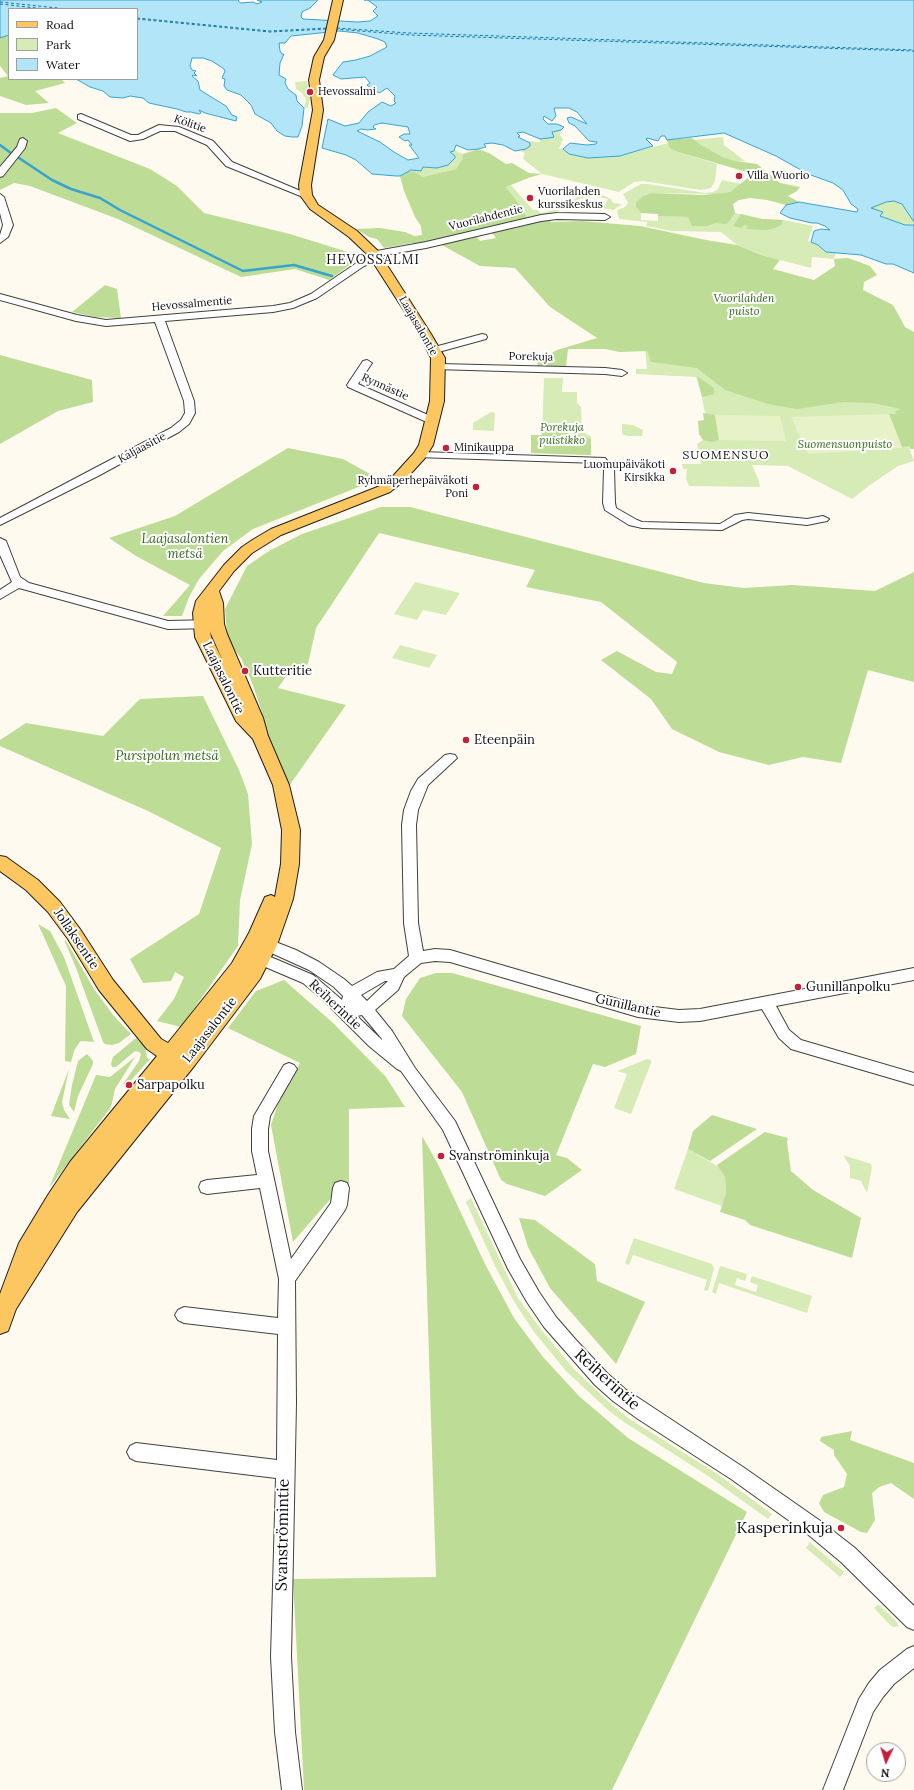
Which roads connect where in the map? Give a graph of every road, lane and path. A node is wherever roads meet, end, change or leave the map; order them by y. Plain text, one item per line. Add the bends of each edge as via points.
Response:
1 (338, 0) edge
2 (81, 117) dead end
3 (23, 141) dead end
4 (0, 174) edge
5 (306, 195) junction
6 (0, 197) edge
7 (605, 218) dead end
8 (0, 240) edge
9 (375, 256) junction
10 (0, 297) edge
11 (159, 319) junction
12 (482, 337) dead end
13 (435, 350) junction
14 (367, 363) dead end
15 (439, 367) junction
16 (622, 373) dead end
17 (433, 421) junction
18 (420, 456) junction
19 (823, 519) dead end
20 (0, 522) edge
21 (0, 541) edge
22 (19, 583) junction
23 (0, 595) edge
24 (208, 624) junction
25 (450, 758) dead end
26 (0, 862) edge
27 (260, 951) junction
28 (417, 958) junction
29 (398, 974) junction
30 (914, 974) edge
31 (352, 994) junction
32 (766, 1002) junction
33 (366, 1009) junction
34 (343, 1011) junction
35 (171, 1048) junction
36 (289, 1069) dead end
37 (410, 1072) junction
38 (914, 1080) edge
39 (266, 1181) junction
40 (207, 1187) dead end
41 (341, 1188) dead end
42 (287, 1278) junction
43 (184, 1315) dead end
44 (0, 1324) edge
45 (287, 1327) junction
46 (136, 1452) dead end
47 (284, 1470) junction
48 (914, 1620) edge
49 (914, 1656) edge
50 (292, 1790) edge
51 (833, 1790) edge

1 - 5 main road via 332,32 319,57 314,80 318,110 305,185
2 - 5 street, Kölitie via 130,138 140,137 159,128 176,129 214,146 229,164
3 - 4 street via 21,148
5 - 9 main road, Laajasalontie via 314,207 353,234
6 - 8 street via 8,225 5,235
7 - 9 street, Vuorilahdentie via 541,218
9 - 11 street, Hevossalmentie via 314,296 293,305
9 - 13 main road, Laajasalontie
10 - 11 street, Hevossalmentie via 92,321
11 - 20 street, Kaljaasitie via 189,401 190,413 185,422 94,474
12 - 13 street
13 - 15 main road, Laajasalontie
14 - 17 street, Rynnästie via 352,385
15 - 16 street, Porekuja
15 - 17 main road, Laajasalontie
17 - 18 main road, Laajasalontie
18 - 19 street via 602,460 609,469 609,503 612,510 642,525 722,527 739,517 748,516 807,522
18 - 24 main road, Laajasalontie via 385,489 276,532 247,550 229,568 204,601 201,613
21 - 22 street
22 - 23 street
22 - 24 street via 35,590 162,624
24 - 27 main road, Laajasalontie via 223,646 255,718 280,785 291,830 290,864 284,899
25 - 28 street via 423,782 411,810 411,923
26 - 35 main road, Jollaksentie via 32,885 54,907 123,1007 141,1027
27 - 31 street, Reiherintie via 291,954 314,966
27 - 34 street, Reiherintie via 308,979
27 - 35 main road, Laajasalontie via 253,974
28 - 29 street, Gunillantie
28 - 32 street, Gunillantie via 435,954 450,956 638,1011 662,1015 700,1015
29 - 31 street, Gunillantie via 382,976
29 - 33 street, Gunillantie via 394,986
30 - 32 street, Gunillantie
31 - 33 street, Reiherintie
31 - 34 street
32 - 38 street via 784,1034 796,1045
33 - 34 street
33 - 37 street, Reiherintie via 387,1035
34 - 37 street, Reiherintie via 374,1042
35 - 44 main road, Laajasalontie via 9,1302
36 - 39 street, Svanströmintie via 262,1116 260,1150
37 - 48 street, Reiherintie via 449,1126 514,1264 533,1297 570,1346 619,1395 812,1526 848,1555
39 - 40 street
39 - 42 street, Svanströmintie
41 - 42 street via 339,1205
42 - 45 street, Svanströmintie
43 - 45 street
45 - 47 street, Svanströmintie
46 - 47 street
47 - 50 street, Svanströmintie via 281,1657
49 - 51 street via 887,1677 866,1706

